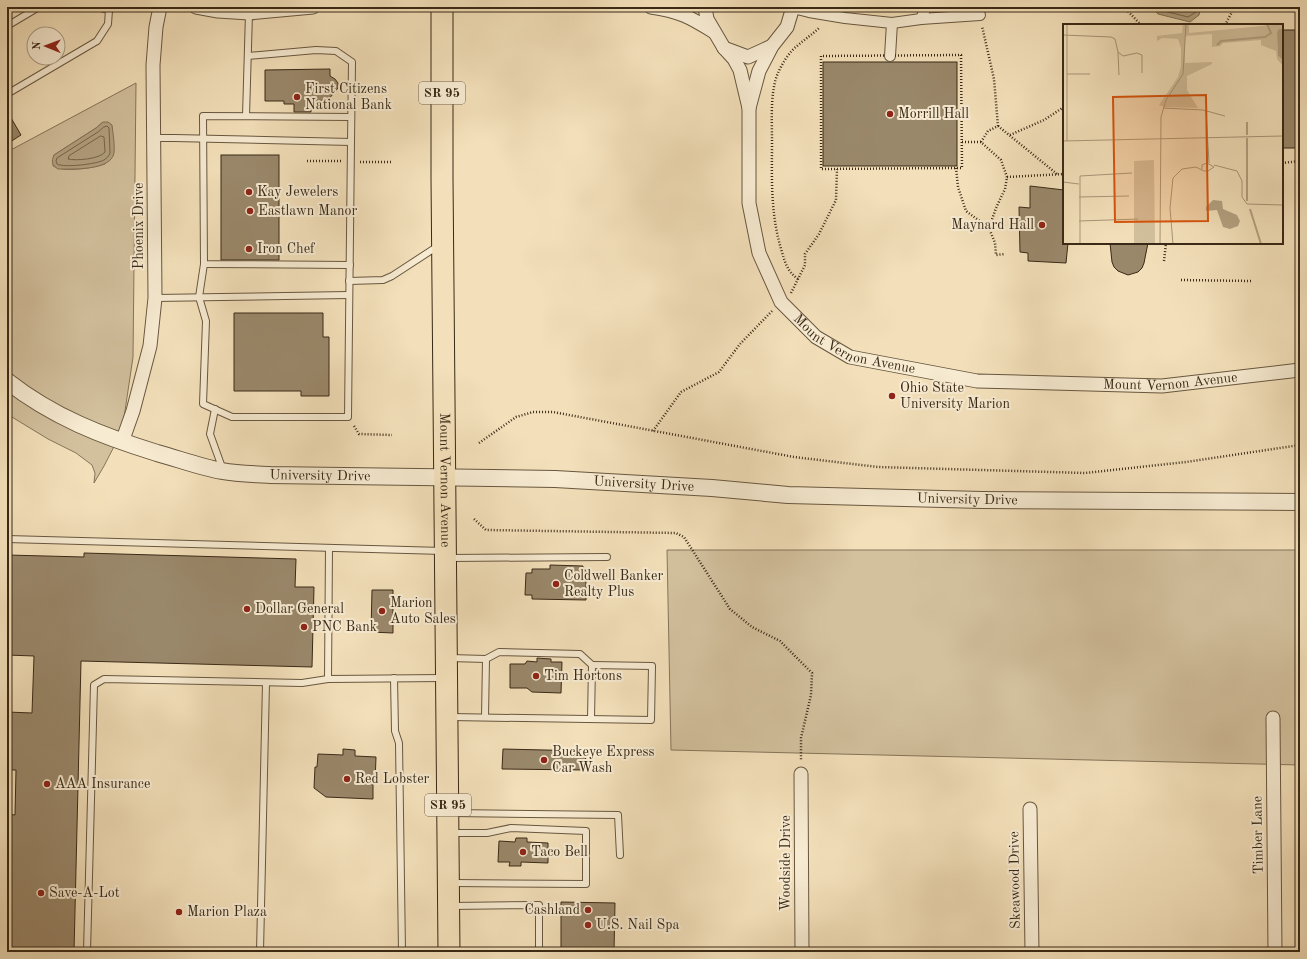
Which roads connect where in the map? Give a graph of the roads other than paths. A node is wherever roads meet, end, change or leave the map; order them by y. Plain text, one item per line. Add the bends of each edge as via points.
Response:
1 (39, 7) edge
2 (97, 7) edge
3 (160, 7) edge
4 (196, 7) edge
5 (313, 7) edge
6 (442, 7) edge
7 (651, 7) edge
8 (704, 7) edge
9 (793, 7) edge
10 (926, 7) edge
11 (112, 8) edge
12 (249, 13) junction
13 (980, 15) road end
14 (920, 19) junction
15 (892, 23) junction
16 (7, 26) edge
17 (716, 33) junction
18 (772, 46) junction
19 (724, 48) junction
20 (248, 56) junction
21 (890, 56) road end
22 (7, 94) edge
23 (749, 108) junction
24 (246, 116) junction
25 (351, 117) junction
26 (154, 138) junction
27 (203, 138) junction
28 (351, 142) junction
29 (443, 243) junction
30 (204, 264) junction
31 (350, 265) junction
32 (349, 281) junction
33 (349, 295) junction
34 (200, 297) junction
35 (154, 298) junction
36 (1300, 370) edge
37 (7, 381) edge
38 (215, 409) junction
39 (122, 442) junction
40 (224, 471) junction
41 (445, 478) junction
42 (1300, 502) edge
43 (7, 539) edge
44 (329, 548) junction
45 (446, 555) junction
46 (607, 557) dead end
47 (486, 659) junction
48 (592, 665) junction
49 (447, 668) junction
50 (394, 678) junction
51 (328, 679) junction
52 (266, 683) junction
53 (447, 716) junction
54 (485, 717) junction
55 (1273, 718) dead end
56 (591, 719) junction
57 (801, 774) road end
58 (1030, 808) dead end
59 (448, 823) junction
60 (620, 855) dead end
61 (449, 882) junction
62 (449, 906) junction
63 (87, 952) edge
64 (260, 952) edge
65 (402, 952) edge
66 (449, 952) edge
67 (538, 952) edge
68 (802, 952) edge
69 (1032, 952) edge
70 (1276, 952) edge

1 - 16 lane
2 - 11 lane
3 - 26 street, Phoenix Drive via 153,65
4 - 12 street
5 - 12 street
6 - 29 main road, Mount Vernon Avenue / SR 95
7 - 17 street via 685,15
8 - 17 street, Mount Vernon Avenue via 707,19
9 - 15 street via 809,12
9 - 18 street, Mount Vernon Avenue via 787,27
10 - 14 street
11 - 22 lane via 108,24 97,40
12 - 20 lane
13 - 14 street
14 - 15 street
15 - 21 street
17 - 19 street, Mount Vernon Avenue
18 - 19 street, Mount Vernon Avenue via 748,58
18 - 23 street, Mount Vernon Avenue via 759,71
19 - 23 street, Mount Vernon Avenue via 740,70
20 - 24 lane
20 - 25 lane via 316,50 336,51 352,62
23 - 36 street, Mount Vernon Avenue via 749,203 759,253 781,302 816,337 850,357 977,381 1162,386
24 - 25 lane
24 - 27 lane via 203,116
25 - 28 lane
26 - 27 lane
26 - 35 street, Phoenix Drive
27 - 28 lane
27 - 30 lane
28 - 31 lane
29 - 32 lane via 383,280
29 - 41 main road, Mount Vernon Avenue / SR 95
30 - 31 lane
30 - 34 lane
31 - 32 lane
32 - 33 lane
33 - 34 lane
33 - 38 lane via 348,417 232,417
34 - 35 lane
34 - 38 lane via 206,321 203,404
35 - 39 street, Phoenix Drive via 150,346
37 - 39 street, University Drive via 49,409 90,430
38 - 40 lane via 210,434
39 - 40 street, University Drive
40 - 41 street, University Drive via 270,475
41 - 42 street, University Drive via 555,478 788,495 982,500
41 - 45 main road, Mount Vernon Avenue / SR 95
43 - 44 lane
44 - 45 lane
44 - 51 lane
45 - 46 lane
45 - 49 main road, Mount Vernon Avenue / SR 95
47 - 48 lane via 499,652 580,654
47 - 49 lane
47 - 54 lane
48 - 56 lane
48 - 56 lane via 652,666 651,720
49 - 50 lane
49 - 53 main road, Mount Vernon Avenue / SR 95
50 - 51 lane
50 - 65 lane via 395,731 399,743
51 - 52 lane via 302,683
52 - 63 lane via 104,679 94,685
52 - 64 lane
53 - 54 lane
53 - 59 main road, Mount Vernon Avenue / SR 95
54 - 56 lane
55 - 70 street, Timber Lane
57 - 68 street, Woodside Drive
58 - 69 street, Skeawood Drive
59 - 60 lane via 618,815
59 - 61 main road, Mount Vernon Avenue / SR 95
59 - 61 lane via 487,833 511,828 586,830 586,884
61 - 62 main road, Mount Vernon Avenue / SR 95
62 - 66 main road, Mount Vernon Avenue / SR 95
62 - 67 lane via 539,905

